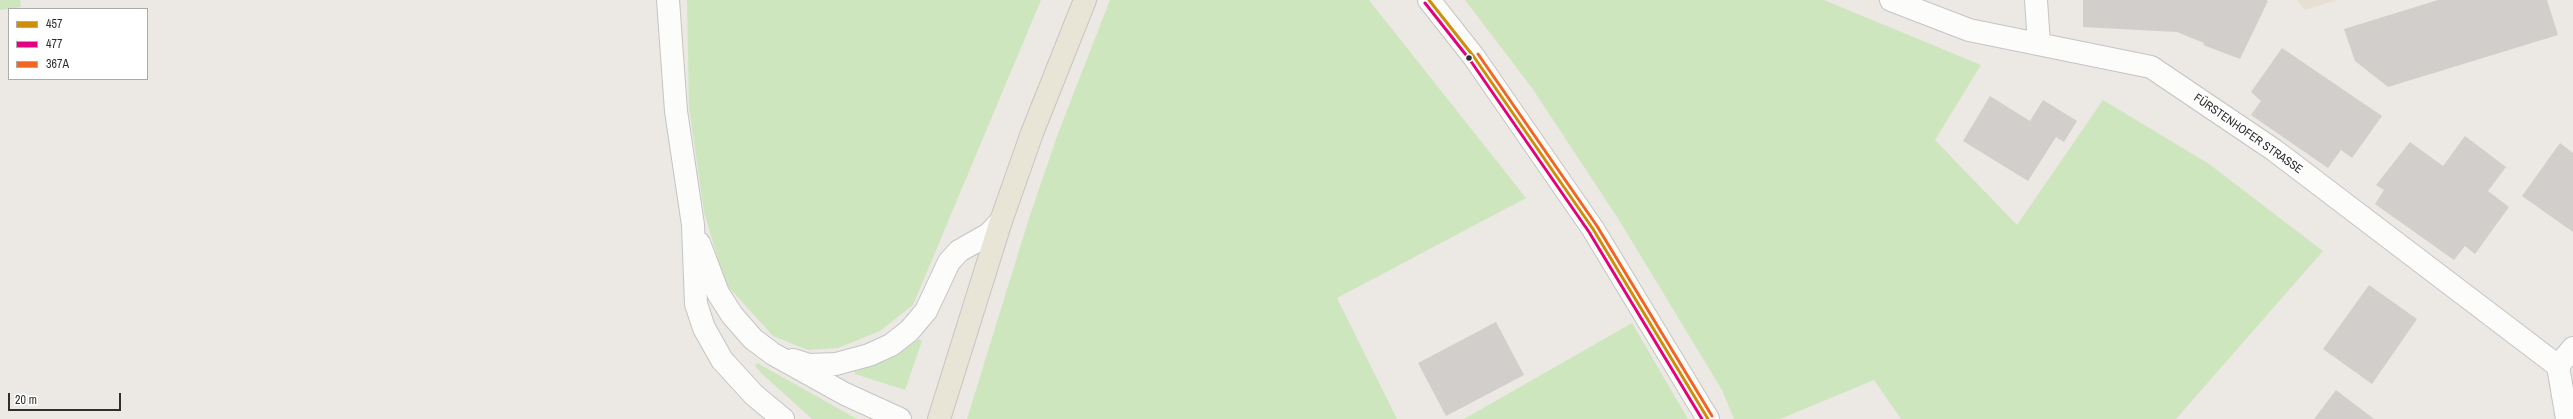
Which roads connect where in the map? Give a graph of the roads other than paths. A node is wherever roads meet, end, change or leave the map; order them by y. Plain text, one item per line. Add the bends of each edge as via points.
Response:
1 (668, 0) edge
2 (1085, 0) edge
3 (1430, 0) edge
4 (1891, 0) edge
5 (2036, 0) edge
6 (2039, 44) junction
7 (1000, 221) junction
8 (692, 225) junction
9 (2573, 348) edge
10 (773, 354) junction
11 (2558, 366) junction
12 (783, 419) edge
13 (900, 419) edge
14 (939, 419) edge
15 (1708, 419) edge
16 (2567, 419) edge

1 - 8 street via 676,111
2 - 7 main road
3 - 15 street via 1474,57 1593,229
4 - 6 street, FÜRSTENHOFER STRASSE via 1969,30
5 - 6 street
6 - 11 street, FÜRSTENHOFER STRASSE via 2151,67 2274,150
7 - 10 street via 989,234 959,251 949,262 926,311 909,331 891,345 836,364 810,364
7 - 14 main road
8 - 10 street via 718,293 732,315 753,339
8 - 12 street via 696,304 704,328 722,360 754,396
9 - 11 street
10 - 13 street via 846,394
11 - 16 street

